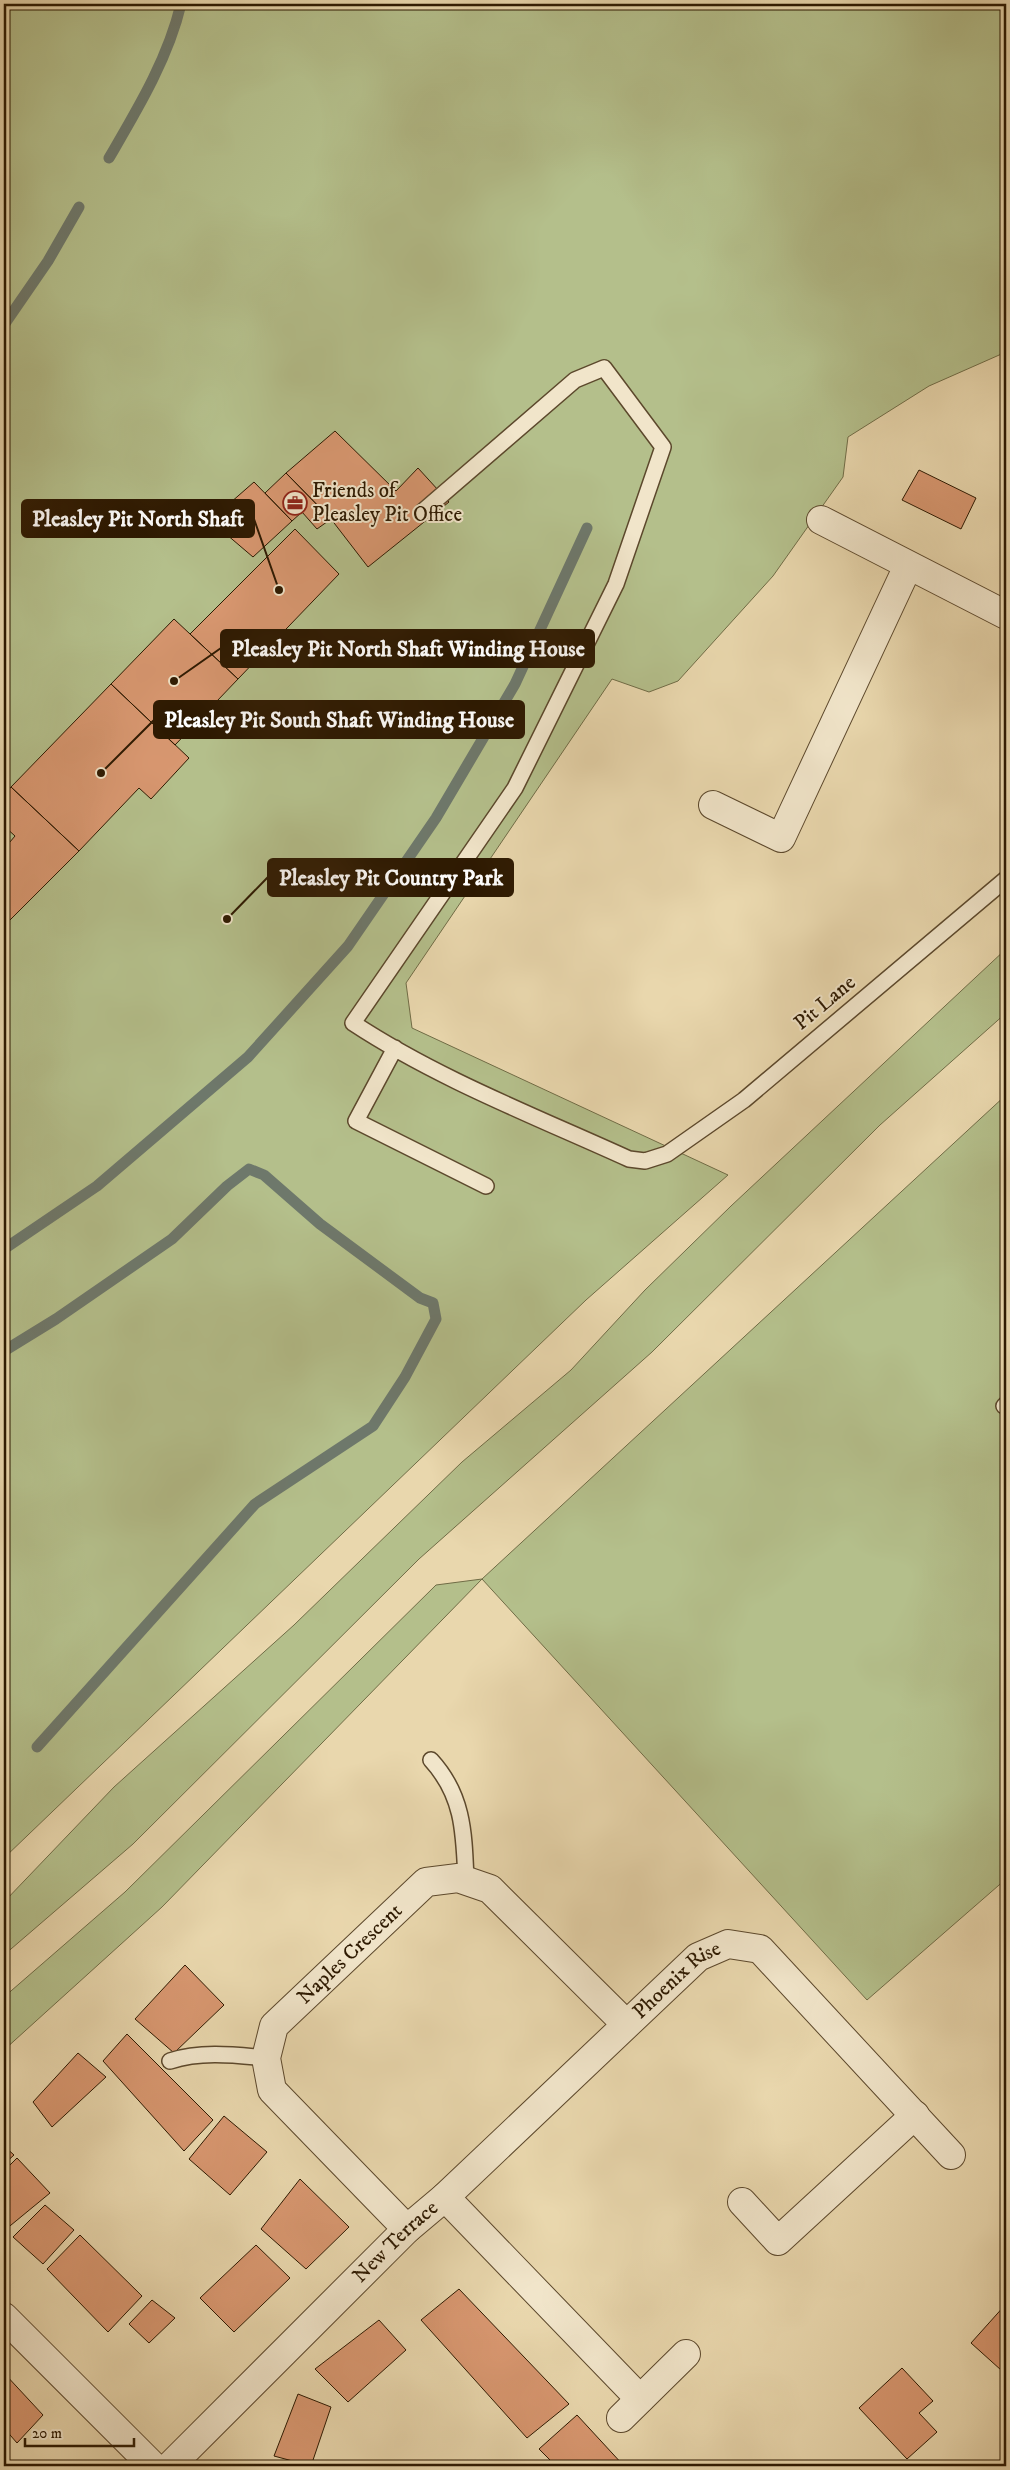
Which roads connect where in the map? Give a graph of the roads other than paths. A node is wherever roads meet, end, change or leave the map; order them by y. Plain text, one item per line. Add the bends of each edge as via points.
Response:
1 (422, 512) dead end
2 (821, 520) dead end
3 (908, 566) junction
4 (1006, 615) edge
5 (713, 805) dead end
6 (1006, 879) edge
7 (395, 1048) junction
8 (486, 1186) dead end
9 (430, 1760) dead end
10 (466, 1881) junction
11 (626, 2024) junction
12 (266, 2058) junction
13 (170, 2061) dead end
14 (915, 2115) junction
15 (951, 2155) dead end
16 (445, 2197) junction
17 (742, 2202) dead end
18 (407, 2229) junction
19 (4, 2317) edge
20 (686, 2354) dead end
21 (640, 2399) junction
22 (621, 2418) dead end
23 (153, 2466) edge
24 (170, 2466) edge

1 - 7 lane via 575,380 604,368 662,447 616,584 515,788 353,1023
2 - 3 street
3 - 4 street
3 - 5 street via 781,838
6 - 7 lane, Pit Lane via 744,1100 667,1154 645,1160 629,1159 460,1082
7 - 8 lane via 356,1121
9 - 10 lane via 445,1775 458,1806 464,1832
10 - 11 street, Naples Crescent via 490,1889
10 - 12 street, Naples Crescent via 458,1878 426,1882 274,2026
11 - 14 street, Phoenix Rise via 698,1957 728,1944 760,1949
11 - 16 street, Phoenix Rise
12 - 13 lane via 215,2054
12 - 18 street, Naples Crescent via 272,2090
14 - 15 street, Phoenix Rise
14 - 17 street via 778,2241
16 - 18 street, New Terrace
16 - 21 street, New Terrace
18 - 24 street, New Terrace
19 - 23 street
20 - 21 street
21 - 22 street

